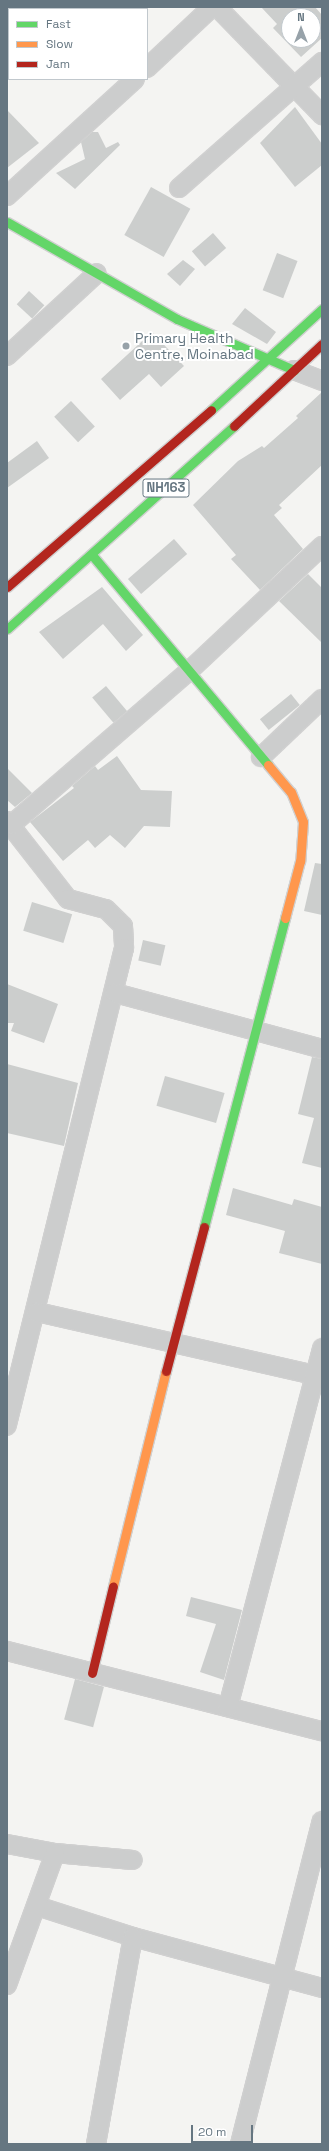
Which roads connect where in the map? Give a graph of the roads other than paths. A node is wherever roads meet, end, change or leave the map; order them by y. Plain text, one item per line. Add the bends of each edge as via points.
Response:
1 (212, 7) edge
2 (217, 7) edge
3 (322, 62) edge
4 (148, 67) edge
5 (134, 80) edge
6 (296, 86) junction
7 (322, 115) edge
8 (179, 188) dead end
9 (7, 196) edge
10 (7, 222) edge
11 (98, 274) junction
12 (322, 308) edge
13 (322, 344) edge
14 (7, 356) edge
15 (270, 360) junction
16 (294, 370) junction
17 (322, 381) edge
18 (322, 546) edge
19 (92, 555) junction
20 (7, 587) edge
21 (7, 629) edge
22 (190, 670) junction
23 (322, 699) edge
24 (261, 756) junction
25 (9, 823) edge
26 (115, 993) junction
27 (255, 1030) junction
28 (322, 1049) edge
29 (36, 1312) junction
30 (173, 1343) junction
31 (322, 1348) edge
32 (315, 1375) junction
33 (7, 1426) edge
34 (7, 1651) edge
35 (92, 1673) junction
36 (228, 1707) junction
37 (322, 1731) edge
38 (322, 1821) edge
39 (7, 1844) edge
40 (55, 1853) junction
41 (133, 1860) dead end
42 (36, 1906) junction
43 (133, 1937) junction
44 (280, 1976) junction
45 (7, 1985) edge
46 (322, 1988) edge
47 (96, 2144) edge
48 (240, 2144) edge

1 - 4 street
2 - 6 street
3 - 6 street
5 - 9 street
6 - 7 street
6 - 8 street
10 - 11 main road
11 - 14 street
11 - 15 main road via 177,319
12 - 15 main road, NH163
13 - 16 main road, NH163
15 - 16 main road
15 - 20 main road, NH163 via 74,526
16 - 17 street
16 - 19 main road, NH163
18 - 22 street
19 - 21 main road, NH163
19 - 22 main road
22 - 24 main road
22 - 25 street
23 - 24 street
24 - 27 main road via 290,792 303,822 300,861
25 - 26 street via 68,899 106,909 123,926 124,948
26 - 27 street
26 - 29 street
27 - 28 street
27 - 30 main road
29 - 30 street
29 - 33 street
30 - 32 street
30 - 35 main road
31 - 32 street
32 - 36 street
34 - 35 street
35 - 36 street
36 - 37 street
38 - 44 street
39 - 40 street
40 - 41 street
40 - 42 street
42 - 43 street
42 - 45 street
43 - 44 street
43 - 47 street
44 - 46 street
44 - 48 street

